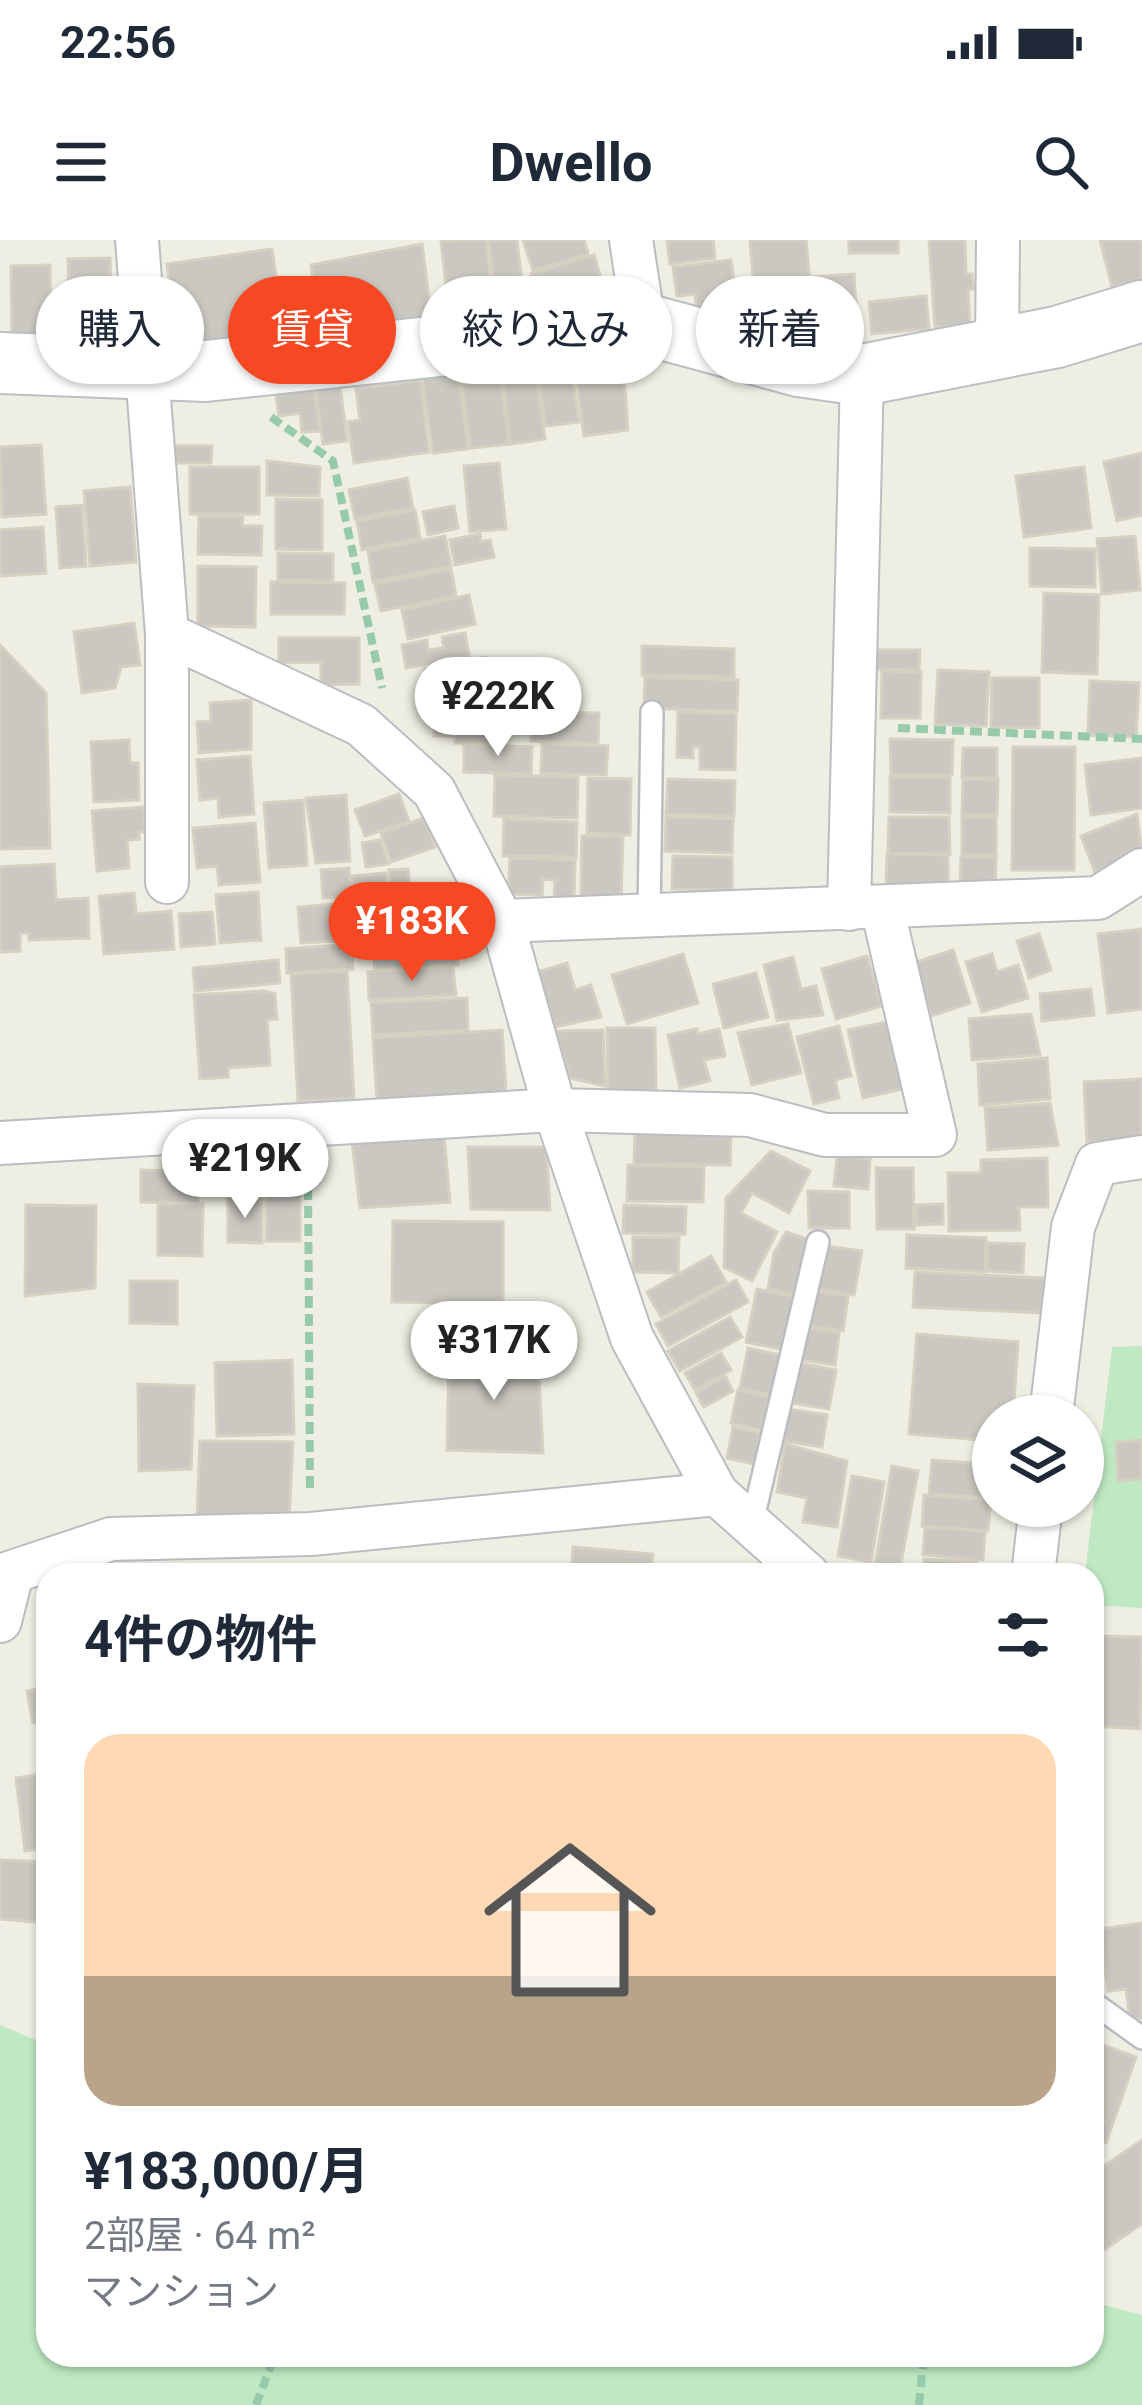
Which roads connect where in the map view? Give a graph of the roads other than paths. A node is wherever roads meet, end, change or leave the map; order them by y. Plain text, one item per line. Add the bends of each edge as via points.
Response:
1 (137, 240) edge
2 (631, 240) edge
3 (998, 240) edge
4 (148, 276) edge
5 (637, 276) edge
6 (1142, 311) edge
7 (420, 347) edge
8 (997, 347) junction
9 (0, 363) edge
10 (36, 365) edge
11 (204, 369) edge
12 (864, 375) edge
13 (177, 384) edge
14 (862, 384) edge
15 (167, 634) junction
16 (652, 712) dead end
17 (1142, 870) edge
18 (167, 882) dead end
19 (866, 908) junction
20 (649, 917) junction
21 (502, 921) junction
22 (555, 1110) junction
23 (0, 1143) edge
24 (1142, 1157) edge
25 (818, 1242) dead end
26 (1053, 1395) edge
27 (717, 1494) junction
28 (752, 1523) junction
29 (1039, 1527) edge
30 (44, 1563) edge
31 (795, 1563) edge
32 (1034, 1563) edge
33 (36, 1566) edge
34 (5, 1577) edge
35 (0, 1621) edge
36 (1104, 2011) edge
37 (1142, 2038) edge

1 - 4 street
2 - 5 street
3 - 8 street
6 - 8 main road
7 - 11 main road
8 - 12 main road
9 - 10 main road
13 - 15 street
14 - 19 street via 854,725
15 - 18 street
15 - 21 street via 361,725 434,791
16 - 20 lane
17 - 19 street via 1098,898
19 - 20 street
19 - 22 street via 935,1135 825,1135 750,1115
20 - 21 street
21 - 22 street
22 - 23 street
22 - 27 street via 632,1338
24 - 26 street via 1096,1164 1073,1227
25 - 28 lane
27 - 28 street
27 - 30 street via 310,1534 111,1539
28 - 31 street
29 - 32 street
33 - 34 street
34 - 35 street
36 - 37 lane

